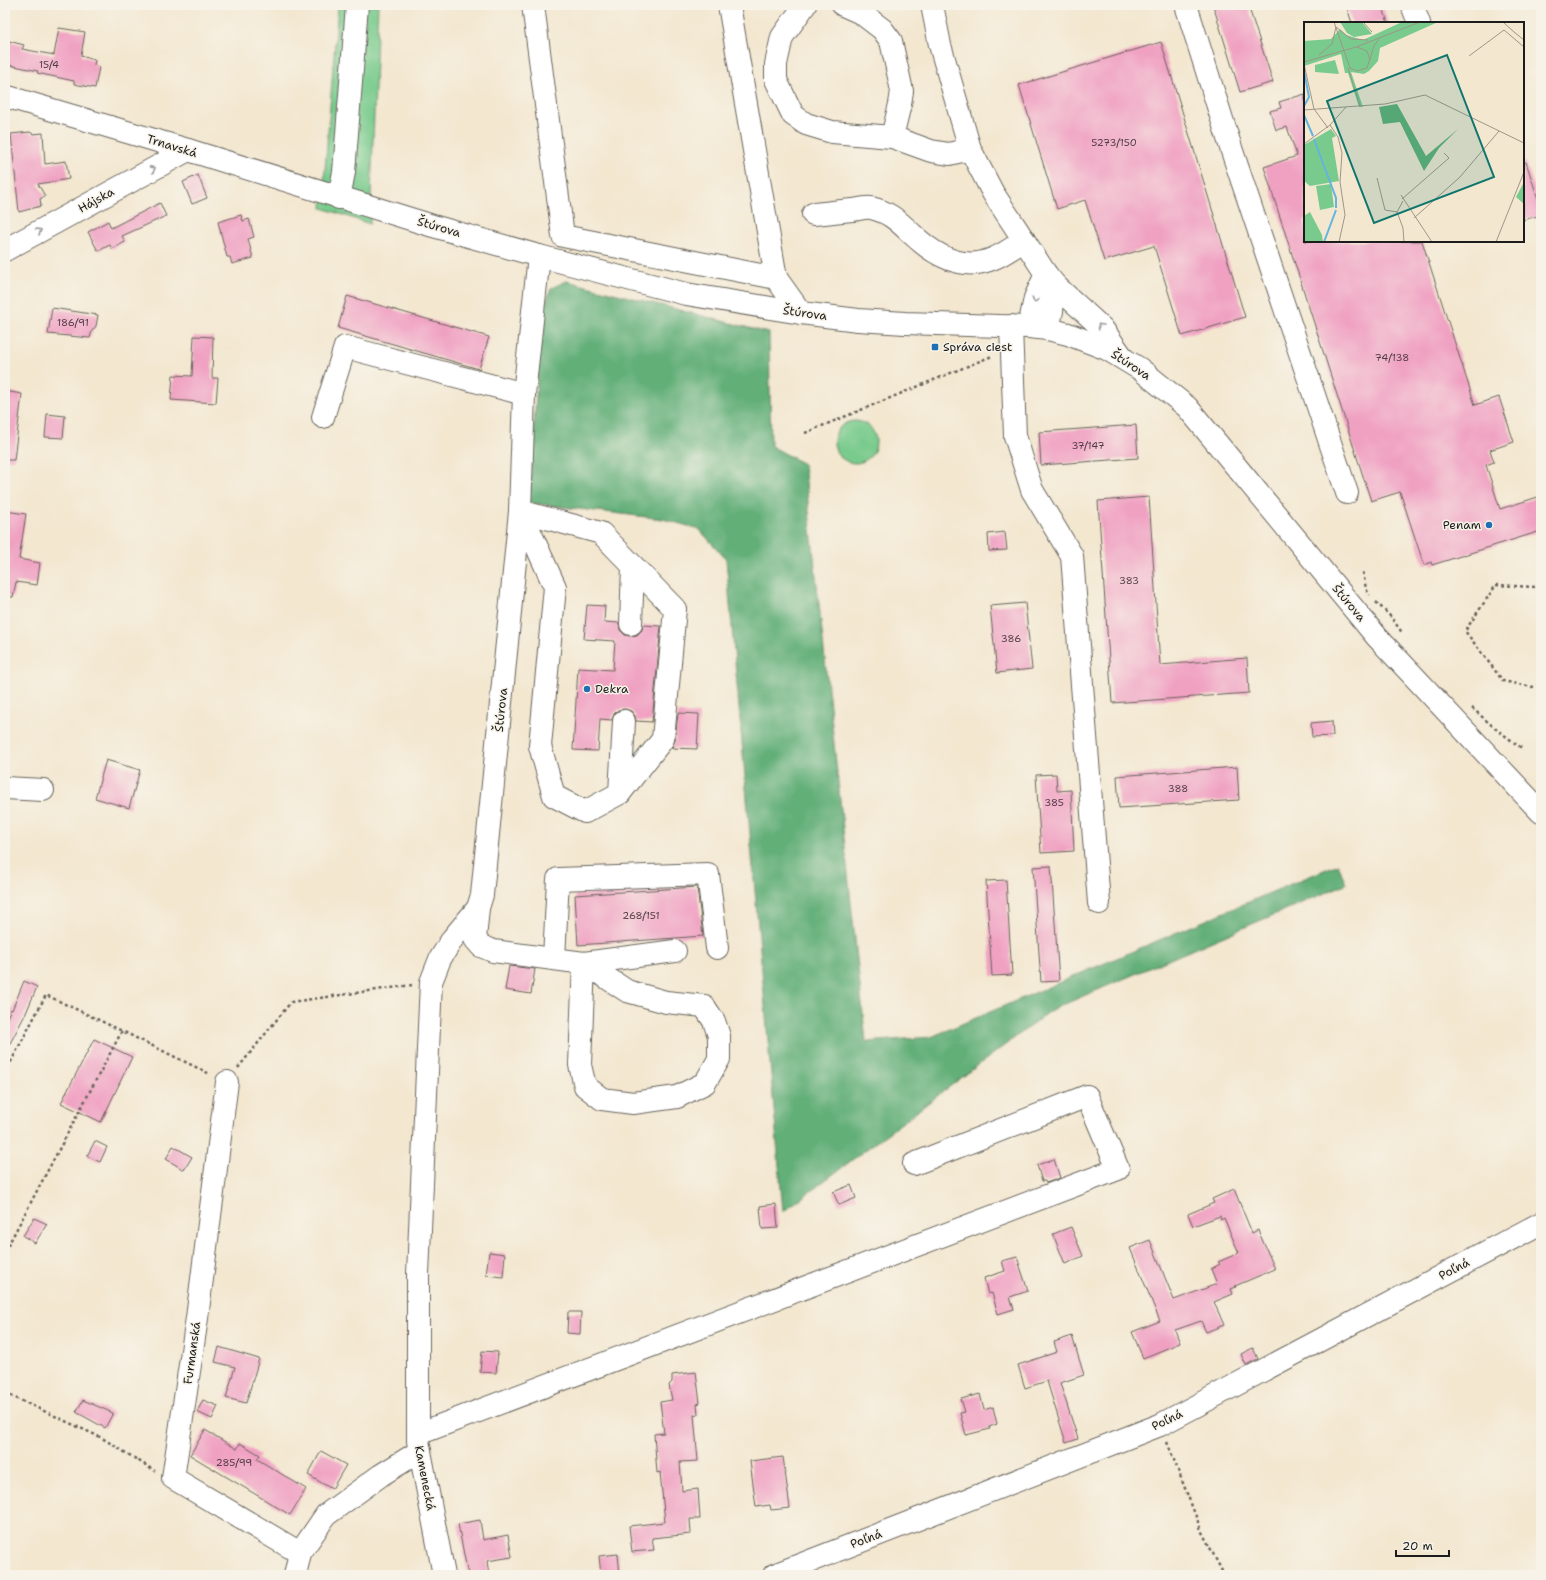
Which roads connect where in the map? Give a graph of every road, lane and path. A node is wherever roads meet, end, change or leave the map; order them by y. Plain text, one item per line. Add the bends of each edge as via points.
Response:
1 (357, 5) edge
2 (533, 5) edge
3 (729, 5) edge
4 (805, 5) edge
5 (843, 5) edge
6 (932, 5) edge
7 (1186, 5) edge
8 (1412, 5) edge
9 (1419, 22) edge
10 (5, 96) edge
11 (892, 137) junction
12 (970, 149) junction
13 (188, 150) junction
14 (339, 198) junction
15 (813, 214) dead end
16 (1024, 240) junction
17 (5, 250) edge
18 (539, 256) junction
19 (776, 278) junction
20 (1050, 279) junction
21 (802, 313) junction
22 (1029, 327) junction
23 (1011, 348) junction
24 (1123, 358) junction
25 (524, 394) junction
26 (323, 417) dead end
27 (805, 432) dead end
28 (1348, 493) dead end
29 (520, 511) junction
30 (633, 566) junction
31 (1362, 572) dead end
32 (1535, 587) dead end
33 (631, 624) dead end
34 (1404, 635) dead end
35 (1541, 684) edge
36 (1469, 705) dead end
37 (624, 720) dead end
38 (1523, 749) dead end
39 (5, 788) edge
40 (43, 790) dead end
41 (620, 793) junction
42 (1541, 812) edge
43 (1099, 903) dead end
44 (478, 908) junction
45 (717, 948) dead end
46 (675, 951) dead end
47 (554, 959) junction
48 (584, 963) junction
49 (431, 982) junction
50 (122, 1031) junction
51 (5, 1073) edge
52 (227, 1082) junction
53 (914, 1164) dead end
54 (1541, 1223) edge
55 (5, 1251) edge
56 (5, 1393) edge
57 (1160, 1424) junction
58 (419, 1442) junction
59 (173, 1478) junction
60 (300, 1553) junction
61 (295, 1575) edge
62 (444, 1575) edge
63 (774, 1575) edge
64 (1224, 1575) edge

1 - 14 street via 344,172
2 - 19 street via 562,236
3 - 19 street
4 - 11 street via 782,37 776,64 776,80 793,115 806,124 832,132
5 - 11 street via 861,13 882,29 891,41 902,91
6 - 12 street via 940,45
7 - 28 street via 1232,151
8 - 9 street
10 - 13 street, Trnavská
11 - 12 street via 931,151 949,154
12 - 16 street via 993,193
13 - 14 street, Trnavská
17 -> 13 street, Hájska
14 - 18 street, Štúrova
15 - 16 street via 870,208 898,220 936,254 964,263 992,260
16 - 20 street
18 - 21 street, Štúrova via 686,294
18 - 25 street, Štúrova
19 - 21 street
20 - 22 street via 1052,311
24 -> 20 street via 1102,328
21 - 22 street, Štúrova via 905,323
22 - 23 street
22 - 24 street, Štúrova via 1088,341
23 - 27 path
23 - 43 street via 1015,436 1032,490 1072,556
24 - 42 street, Štúrova via 1187,407 1377,637
25 - 26 street via 345,347
25 - 29 street, Štúrova
29 - 30 street via 601,533
29 - 41 street, Štúrova via 555,587 540,746 554,796 585,812
29 - 44 street, Štúrova via 482,895
30 - 33 street
30 - 41 street via 675,609 663,739
31 - 34 path via 1366,589 1372,598
32 - 35 path via 1496,585 1465,631 1504,681 1532,687
36 - 38 path
37 - 41 street
39 - 40 street
44 - 47 street, Štúrova via 475,939 480,946
44 - 49 street, Kamenecká via 453,938 440,959
45 - 47 street via 708,874 558,879
46 - 48 street
47 - 48 street, Štúrova
48 - 48 street via 627,991 666,1002 704,1006 719,1036 719,1058 705,1083 677,1097 633,1103 602,1099 585,1086 580,1065
49 - 52 path via 291,1002
49 - 58 street, Kamenecká via 418,1274
50 - 51 path via 46,995
50 - 52 path
50 - 55 path
52 - 59 street, Furmanská via 197,1318
53 - 58 street via 1087,1096 1118,1169
54 - 57 street, Poľná
56 - 59 path via 102,1438 167,1479
57 - 63 street, Poľná
57 - 64 path via 1202,1532
58 - 60 street via 381,1475 326,1515
58 - 62 street, Kamenecká
59 - 60 street
60 - 61 street

